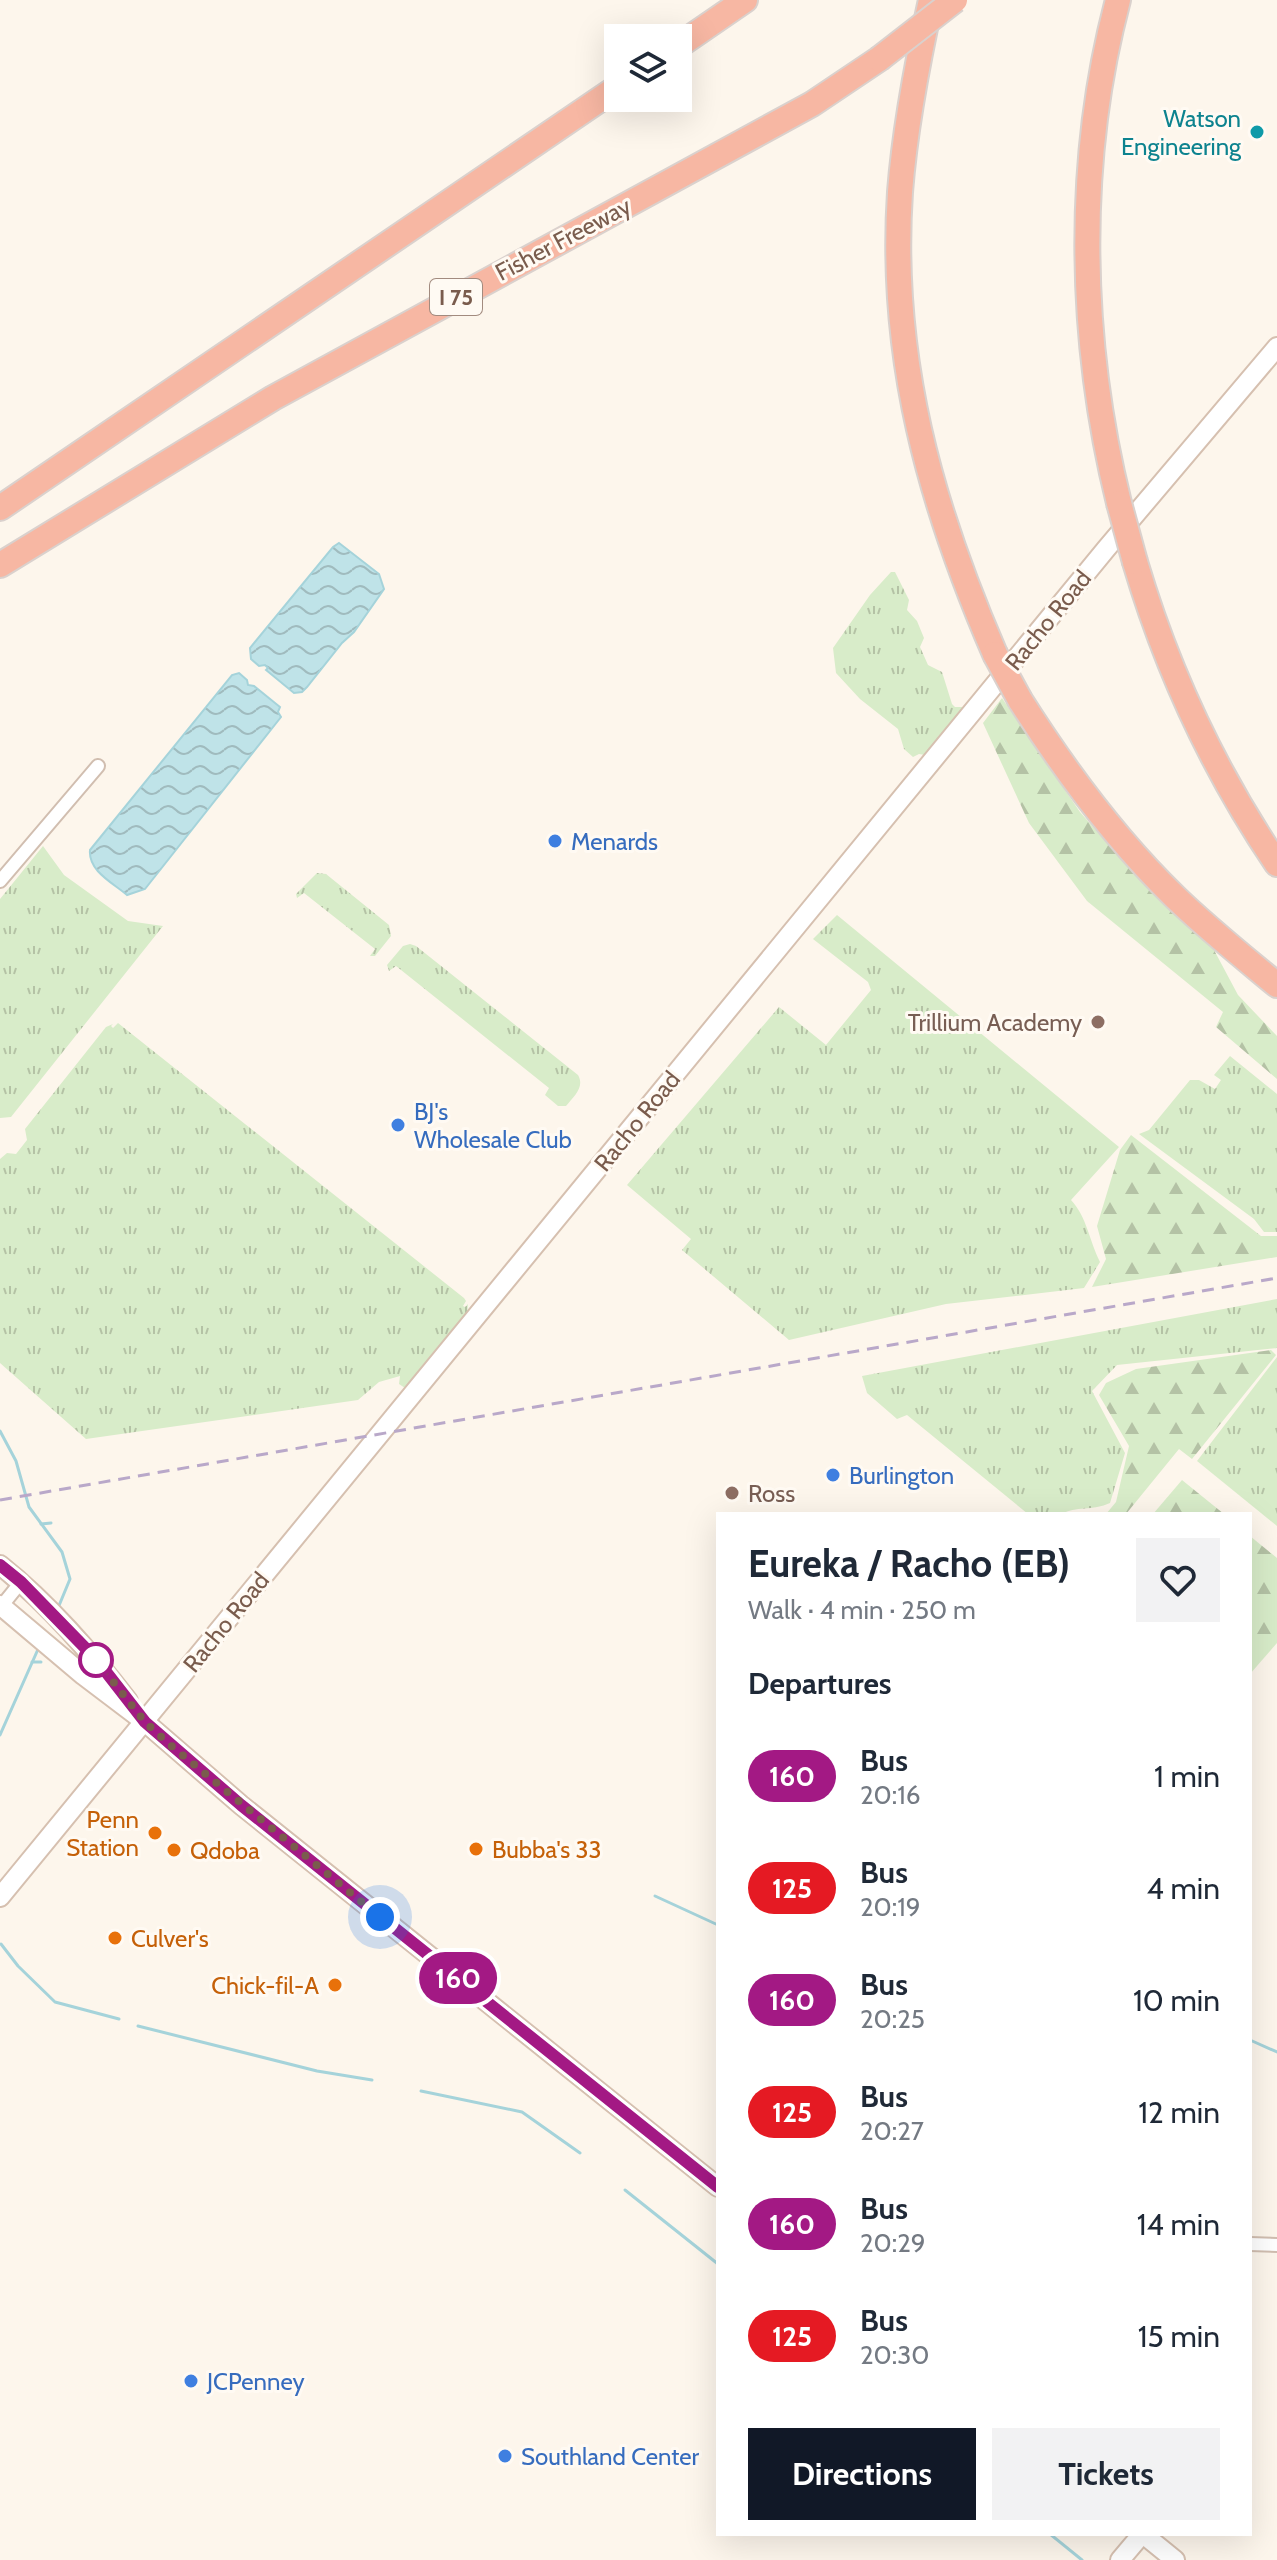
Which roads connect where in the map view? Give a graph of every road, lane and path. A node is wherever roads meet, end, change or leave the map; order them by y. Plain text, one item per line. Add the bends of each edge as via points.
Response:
1 (745, 0) edge
2 (931, 0) edge
3 (955, 0) edge
4 (1118, 0) edge
5 (692, 36) edge
6 (604, 97) edge
7 (1277, 347) edge
8 (0, 508) edge
9 (0, 565) edge
10 (98, 766) dead end
11 (1277, 864) edge
12 (0, 881) edge
13 (1277, 985) edge
14 (0, 1565) edge
15 (21, 1582) junction
16 (1, 1606) edge
17 (145, 1722) junction
18 (0, 1897) edge
19 (716, 2185) edge
20 (1252, 2244) edge
21 (1277, 2245) edge
22 (1140, 2536) edge
23 (1145, 2536) edge
24 (1120, 2560) edge
25 (1175, 2560) edge

1 - 5 highway
2 - 13 highway, bridge via 904,151 899,234 902,321 912,396 954,556 995,654 1082,792 1197,918
3 - 9 highway, Fisher Freeway / I 75, bridge via 812,104 273,398
4 - 11 highway, bridge via 1099,97 1088,257 1106,445 1160,641 1198,727
6 - 8 highway
7 - 17 street, Racho Road
10 - 12 street
14 - 15 street
15 - 16 street
15 - 17 street via 96,1659
16 - 17 street
17 - 18 street, Racho Road
17 - 19 street
20 - 21 street
22 - 24 street
23 - 25 street

